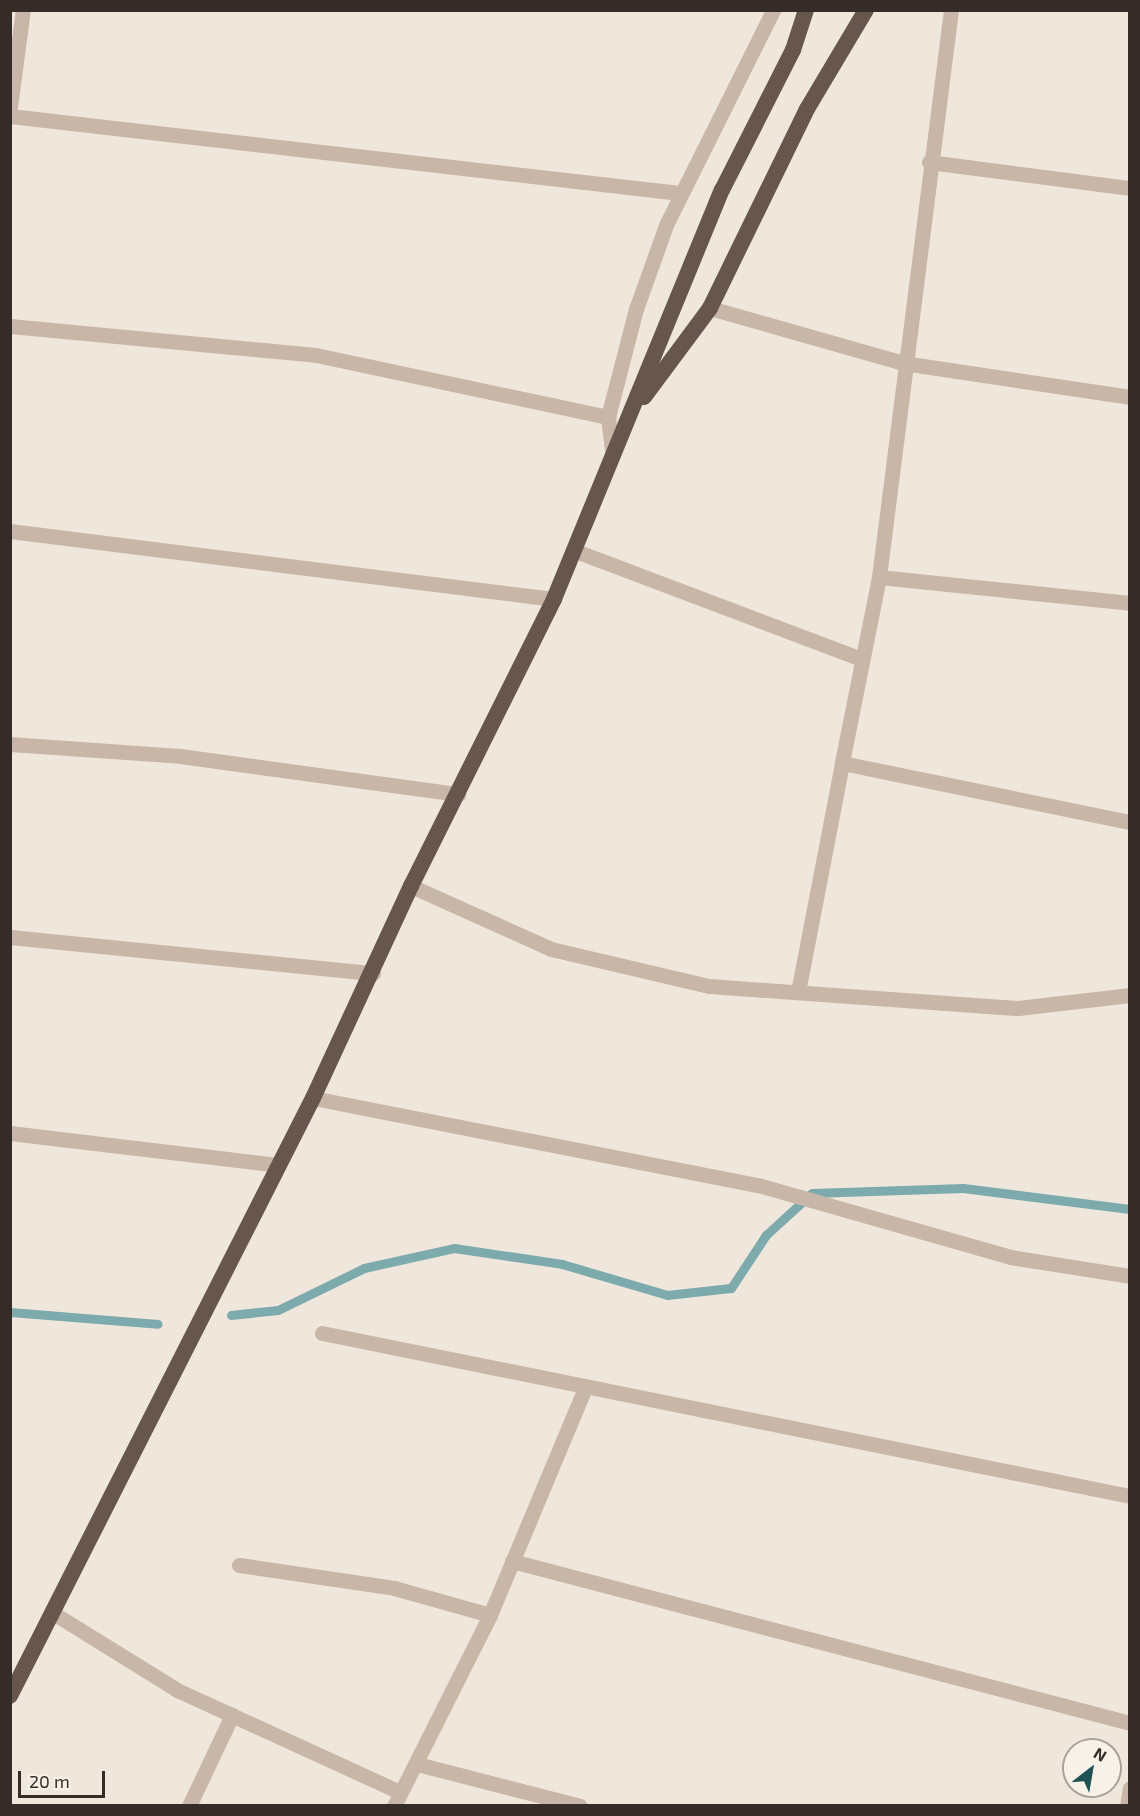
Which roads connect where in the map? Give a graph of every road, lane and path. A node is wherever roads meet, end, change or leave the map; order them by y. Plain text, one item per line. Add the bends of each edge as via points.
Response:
1 (23, 10) edge
2 (773, 10) edge
3 (806, 10) edge
4 (866, 10) edge
5 (951, 10) edge
6 (10, 107) edge
7 (10, 116) edge
8 (929, 162) junction
9 (1130, 188) edge
10 (680, 193) junction
11 (710, 308) junction
12 (10, 326) edge
13 (903, 363) junction
14 (1130, 397) edge
15 (608, 417) junction
16 (630, 417) junction
17 (612, 450) junction
18 (10, 531) edge
19 (573, 550) junction
20 (879, 576) junction
21 (554, 599) junction
22 (1130, 603) edge
23 (862, 659) junction
24 (10, 744) edge
25 (842, 764) junction
26 (458, 794) junction
27 (1130, 822) edge
28 (411, 886) junction
29 (10, 937) edge
30 (373, 973) junction
31 (798, 992) junction
32 (1130, 995) edge
33 (313, 1098) junction
34 (10, 1133) edge
35 (277, 1165) junction
36 (1130, 1276) edge
37 (322, 1333) dead end
38 (585, 1388) junction
39 (1130, 1496) edge
40 (512, 1561) junction
41 (239, 1565) dead end
42 (53, 1613) junction
43 (490, 1616) junction
44 (10, 1696) edge
45 (232, 1715) junction
46 (1130, 1723) edge
47 (417, 1764) junction
48 (1130, 1788) edge
49 (397, 1799) edge
50 (189, 1806) edge
51 (580, 1806) edge
52 (1127, 1806) edge

1 - 6 street
2 - 10 street
3 - 16 highway via 793,50 722,190
4 - 11 highway via 807,109
5 - 8 street
7 - 10 street
8 - 9 street
8 - 13 street
10 - 15 street via 636,309
11 - 13 street
11 - 16 highway
12 - 15 street via 316,356
13 - 14 street
13 - 20 street
15 - 17 street
16 - 17 highway
17 - 19 highway
18 - 21 street
19 - 21 highway
19 - 23 street
20 - 22 street
20 - 23 street
21 - 26 highway
23 - 25 street
24 - 26 street via 180,756
25 - 27 street
25 - 31 street
26 - 28 highway
28 - 30 highway
28 - 31 street via 551,949 709,987
29 - 30 street
30 - 33 highway
31 - 32 street via 1018,1008
33 - 35 highway
33 - 36 street via 758,1185 1010,1257
34 - 35 street
35 - 42 highway
37 - 38 street
38 - 39 street
38 - 40 street
40 - 43 street
40 - 46 street
41 - 43 street via 371,1583
42 - 44 highway
42 - 45 street via 177,1690
43 - 47 street
45 - 49 street
45 - 50 street
47 - 49 street
47 - 51 street
48 - 52 street

